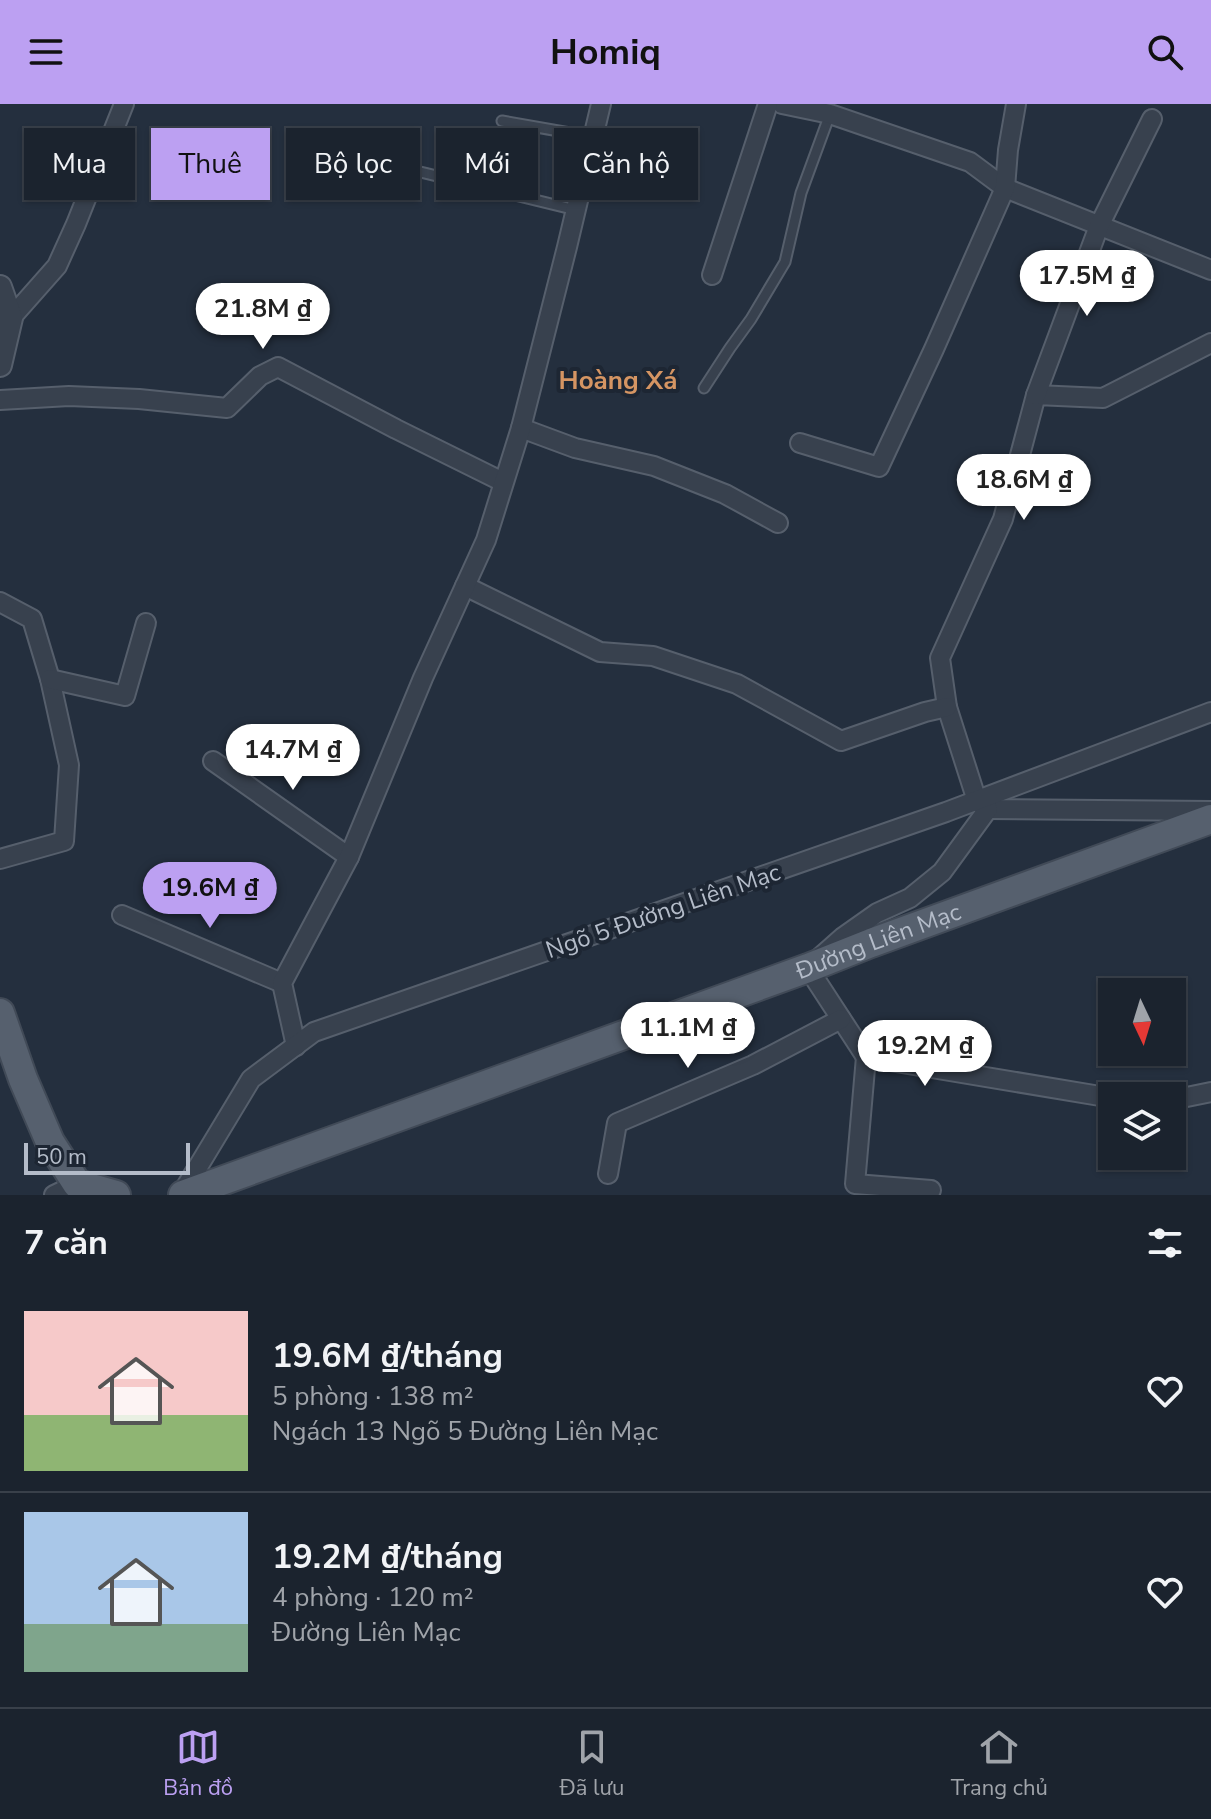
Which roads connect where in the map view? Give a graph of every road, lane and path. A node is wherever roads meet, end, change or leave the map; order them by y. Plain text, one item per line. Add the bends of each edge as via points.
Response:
1 (124, 104) edge
2 (601, 104) edge
3 (768, 104) edge
4 (782, 104) edge
5 (1016, 104) edge
6 (830, 114) junction
7 (1152, 119) dead end
8 (502, 121) dead end
9 (595, 128) edge
10 (554, 130) edge
11 (420, 172) edge
12 (1005, 188) junction
13 (578, 200) edge
14 (576, 210) junction
15 (1099, 226) junction
16 (1211, 270) edge
17 (712, 275) dead end
18 (0, 287) edge
19 (11, 318) junction
20 (1211, 343) edge
21 (0, 365) edge
22 (704, 388) dead end
23 (1036, 395) junction
24 (0, 400) edge
25 (521, 428) junction
26 (800, 443) dead end
27 (503, 482) junction
28 (778, 523) dead end
29 (465, 586) junction
30 (0, 602) edge
31 (146, 623) dead end
32 (50, 679) junction
33 (947, 707) junction
34 (1211, 712) edge
35 (213, 761) dead end
36 (982, 805) junction
37 (1211, 811) edge
38 (1211, 819) edge
39 (349, 857) junction
40 (0, 859) edge
41 (122, 915) dead end
42 (808, 968) junction
43 (282, 983) junction
44 (0, 1013) edge
45 (841, 1019) junction
46 (296, 1046) junction
47 (866, 1057) junction
48 (1211, 1092) edge
49 (1098, 1096) edge
50 (1186, 1097) edge
51 (608, 1174) dead end
52 (66, 1189) edge
53 (931, 1190) dead end
54 (116, 1195) edge
55 (182, 1195) edge

1 - 19 street via 57,266
2 - 9 street
3 - 17 street
4 - 6 street
5 - 12 street
6 - 12 street via 970,162
6 - 22 lane via 801,193 785,262
7 - 15 street
8 - 10 lane
11 - 14 lane
12 - 15 street
12 - 26 street via 879,467
13 - 14 street
14 - 25 street
15 - 16 street
15 - 23 street
18 - 19 street
19 - 21 street
20 - 23 street via 1103,398
23 - 33 street via 1003,519 940,658
24 - 27 street via 69,396 227,408 260,376 278,367
25 - 27 street
25 - 28 street via 575,448 654,466 725,494
27 - 29 street
29 - 33 street via 600,652 653,656 737,684 841,741
29 - 39 street
30 - 32 street via 32,619
31 - 32 street via 125,696
32 - 40 street via 69,765 64,841
33 - 36 street
34 - 36 street, Ngõ 5 Đường Liên Mạc
35 - 39 street
36 - 37 street
36 - 42 street via 942,872 910,898 843,937
36 - 46 street, Ngõ 5 Đường Liên Mạc via 314,1032
38 - 42 main road, Đường Liên Mạc
39 - 43 street
41 - 43 street
42 - 45 street
42 - 55 main road, Đường Liên Mạc
43 - 46 street
44 - 52 main road
45 - 47 street
45 - 51 street via 753,1065 617,1123
46 - 55 street, Ngõ 5 Đường Liên Mạc via 251,1079
47 - 49 street
47 - 53 street via 855,1184
48 - 50 street
52 - 54 main road

